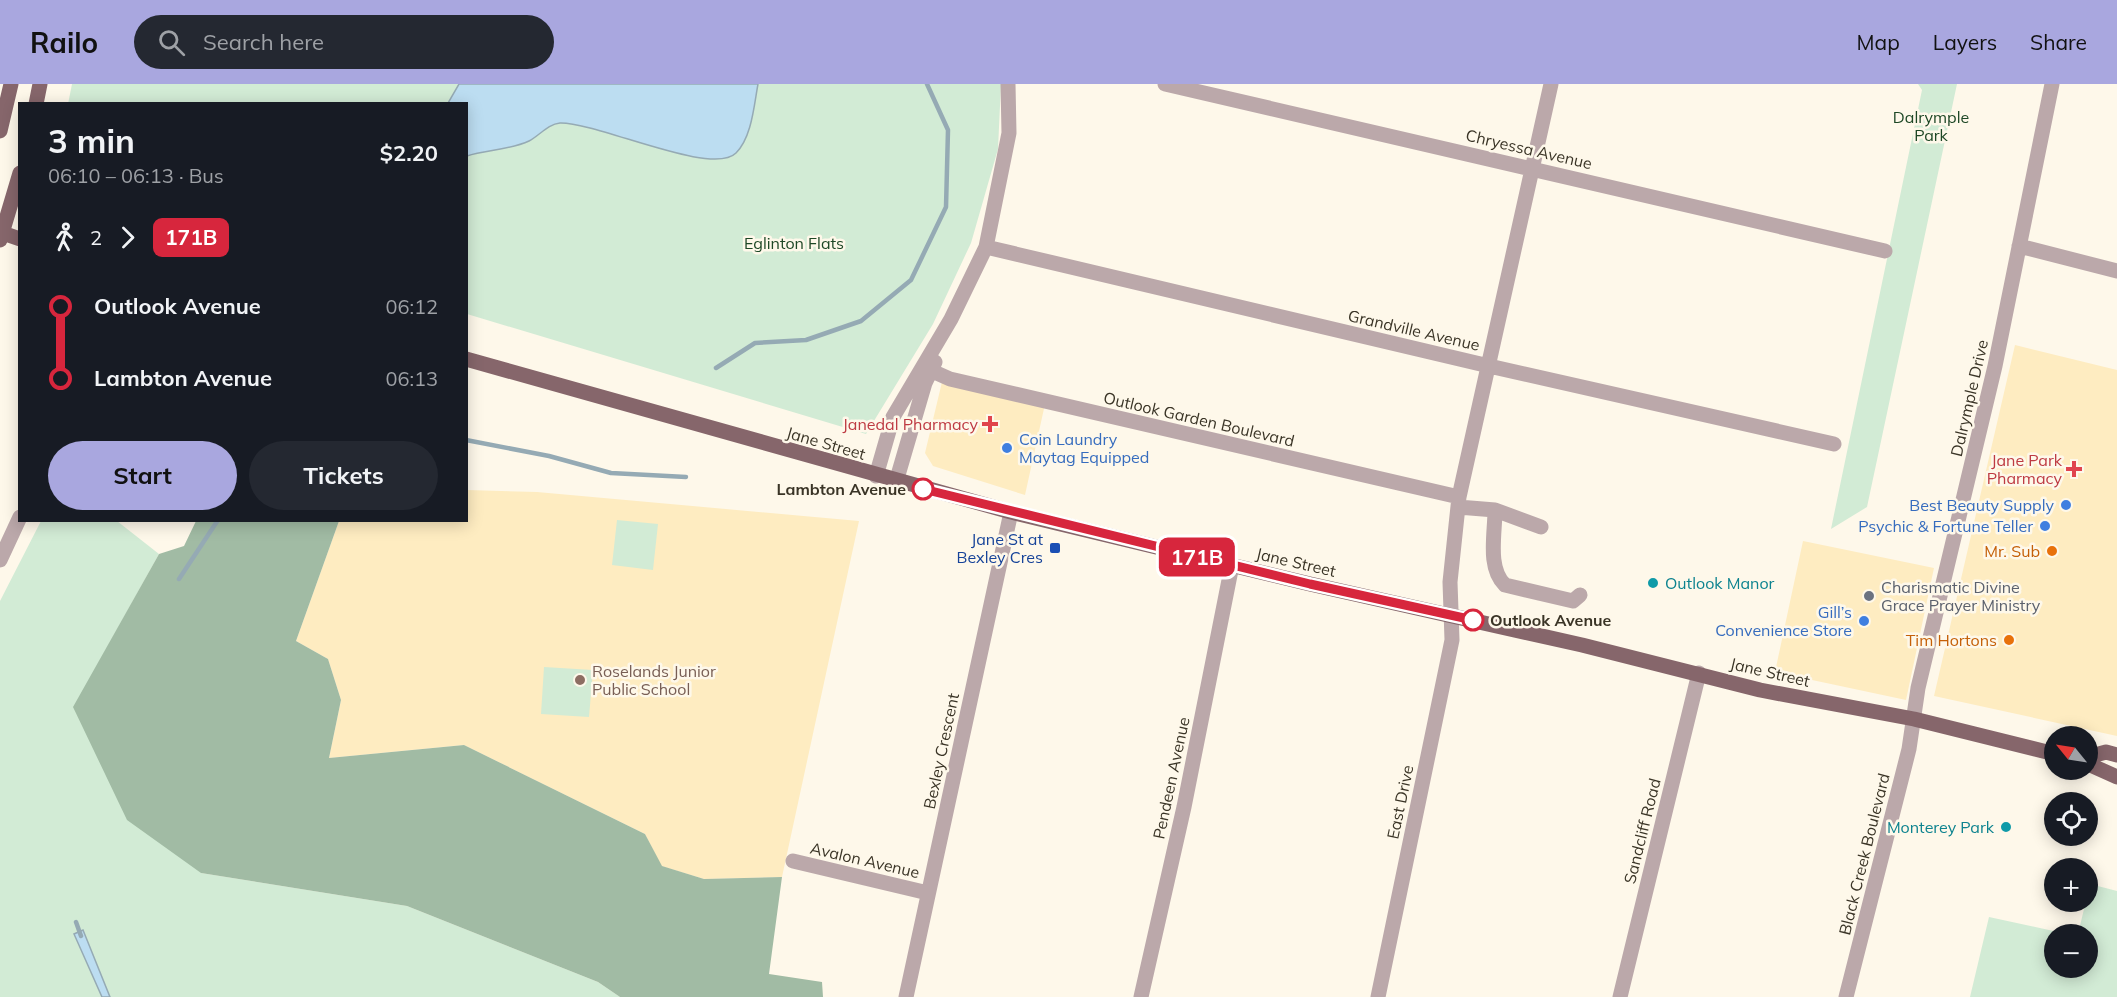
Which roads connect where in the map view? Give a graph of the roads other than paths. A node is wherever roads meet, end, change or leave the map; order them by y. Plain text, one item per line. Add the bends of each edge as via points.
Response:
1 (11, 84) edge
2 (40, 84) edge
3 (1008, 84) edge
4 (1165, 84) edge
5 (1551, 84) edge
6 (2052, 84) edge
7 (36, 102) edge
8 (0, 131) edge
9 (1532, 167) junction
10 (18, 179) edge
11 (10, 204) edge
12 (1, 235) edge
13 (18, 239) edge
14 (2019, 246) junction
15 (986, 247) junction
16 (1885, 251) dead end
17 (2117, 271) edge
18 (951, 319) junction
19 (468, 360) edge
20 (1489, 366) junction
21 (932, 371) junction
22 (1834, 444) dead end
23 (876, 476) junction
24 (896, 482) junction
25 (1459, 502) junction
26 (1495, 510) junction
27 (1011, 512) junction
28 (18, 521) edge
29 (1541, 527) dead end
30 (0, 560) edge
31 (1232, 565) junction
32 (1580, 595) dead end
33 (1452, 615) junction
34 (1699, 673) junction
35 (1914, 719) junction
36 (2044, 751) edge
37 (2098, 754) edge
38 (2117, 755) edge
39 (2098, 768) edge
40 (2117, 777) edge
41 (793, 861) dead end
42 (928, 893) junction
43 (1624, 996) edge
44 (906, 997) edge
45 (1141, 997) edge
46 (1378, 997) edge
47 (1846, 997) edge

1 - 8 main road
2 - 7 main road
3 - 15 street via 1009,133
4 - 9 street, Chryessa Avenue
5 - 9 street
6 - 14 street, Dalrymple Drive
9 - 16 street, Chryessa Avenue
9 - 20 street
10 - 11 main road
11 - 12 main road
12 - 13 main road
14 - 17 street
14 - 35 street, Dalrymple Drive
15 - 18 street
15 - 20 street, Grandville Avenue
18 - 21 street
18 - 23 street via 893,417
19 - 23 main road, Jane Street
20 - 22 street, Grandville Avenue
20 - 25 street
21 - 24 street
21 - 25 street, Outlook Garden Boulevard via 950,380
23 - 24 main road, Jane Street
24 - 27 main road, Jane Street
25 - 26 street, Outlook Garden Boulevard
25 - 33 street via 1450,582
26 - 29 street, Outlook Garden Boulevard
26 - 32 street via 1494,565 1498,578 1505,585 1573,601
27 - 31 main road, Jane Street
27 - 42 street, Bexley Crescent
28 - 30 street
31 - 33 main road, Jane Street
31 - 45 street, Pendeen Avenue
33 - 34 main road, Jane Street
33 - 46 street, East Drive via 1452,640
34 - 35 main road, Jane Street via 1760,690
34 - 43 street, Sandcliff Road
35 - 36 main road, Jane Street
35 - 47 street, Black Creek Boulevard
37 - 38 main road
39 - 40 main road
41 - 42 street, Avalon Avenue
42 - 44 street, Bexley Crescent

